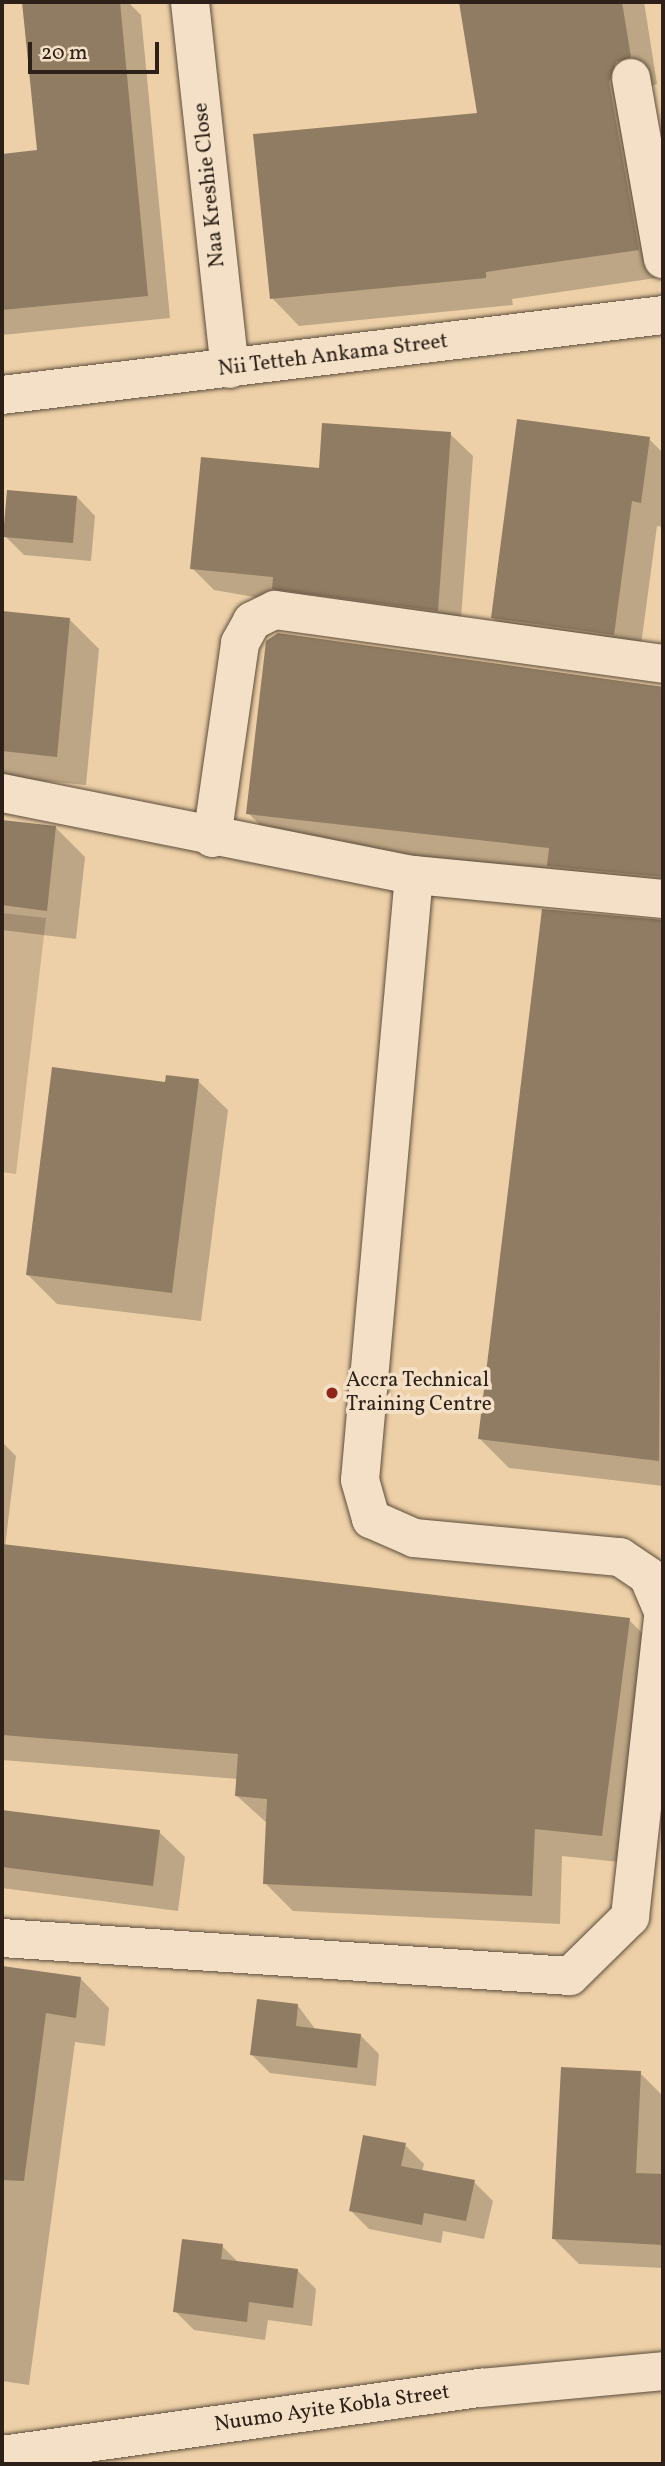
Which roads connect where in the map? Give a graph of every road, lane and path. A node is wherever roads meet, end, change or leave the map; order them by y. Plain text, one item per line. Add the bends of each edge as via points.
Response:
1 (190, 2) edge
2 (631, 78) dead end
3 (663, 259) edge
4 (663, 315) edge
5 (230, 369) junction
6 (2, 395) edge
7 (663, 664) edge
8 (2, 793) edge
9 (212, 838) junction
10 (414, 875) junction
11 (663, 899) edge
12 (663, 1614) edge
13 (2, 1938) edge
14 (663, 2371) edge
15 (2, 2455) edge

1 - 5 street, Naa Kreshie Close
2 - 3 street
4 - 5 street, Nii Tetteh Ankama Street
5 - 6 street, Nii Tetteh Ankama Street
7 - 9 street via 275,610 252,621 240,643
8 - 9 street
9 - 10 street
10 - 11 street
10 - 12 street via 360,1480 371,1519 414,1538 620,1557 648,1576
12 - 13 street via 630,1917 570,1976
14 - 15 street, Nuumo Ayite Kobla Street via 481,2388

